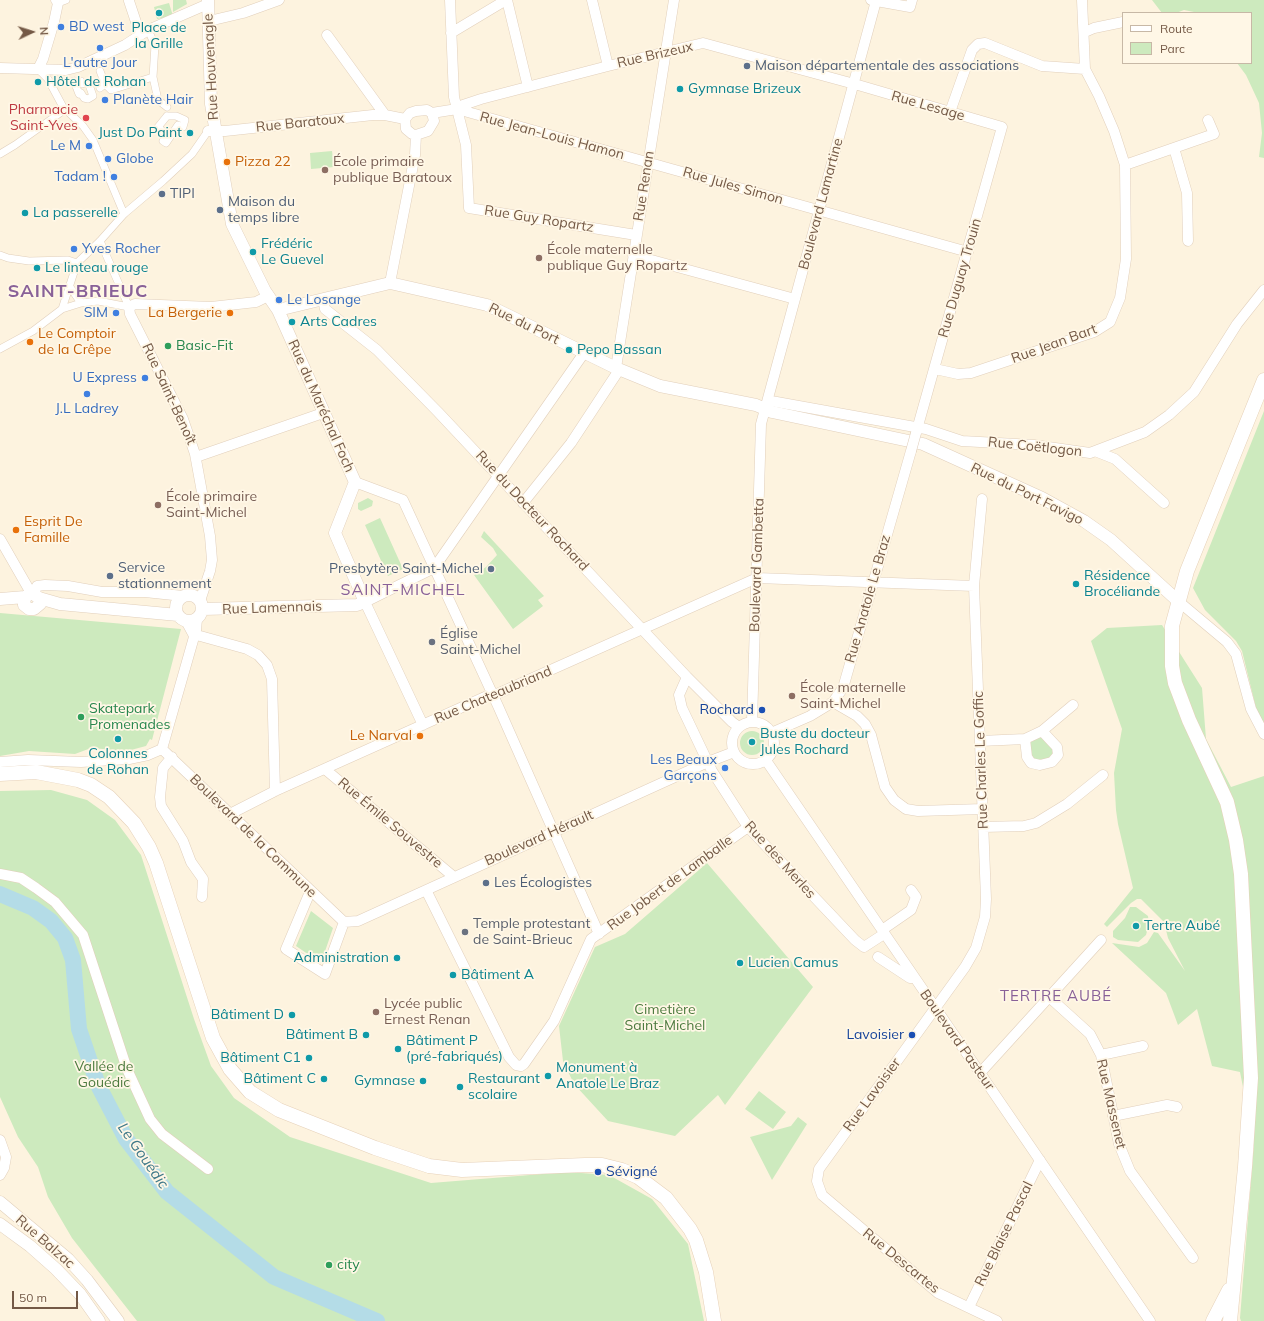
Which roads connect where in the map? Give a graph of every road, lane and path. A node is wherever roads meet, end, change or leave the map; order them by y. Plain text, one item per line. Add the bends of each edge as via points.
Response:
1 (279, 0) edge
2 (450, 0) edge
3 (506, 0) edge
4 (592, 0) edge
5 (674, 0) edge
6 (874, 0) edge
7 (912, 0) edge
8 (1082, 0) edge
9 (60, 1) edge
10 (129, 1) edge
11 (208, 2) edge
12 (209, 21) junction
13 (1122, 22) edge
14 (144, 32) junction
15 (1084, 32) junction
16 (451, 33) junction
17 (327, 36) dead end
18 (665, 52) junction
19 (608, 66) junction
20 (0, 68) edge
21 (38, 69) junction
22 (1085, 69) junction
23 (100, 71) dead end
24 (153, 76) junction
25 (853, 84) junction
26 (528, 87) junction
27 (63, 107) junction
28 (167, 107) dead end
29 (457, 109) junction
30 (950, 112) junction
31 (432, 113) junction
32 (385, 115) junction
33 (405, 119) junction
34 (185, 120) joint
35 (1208, 120) dead end
36 (1002, 127) joint
37 (211, 131) junction
38 (416, 135) junction
39 (1174, 148) junction
40 (1, 152) edge
41 (648, 162) junction
42 (1125, 165) junction
43 (819, 210) junction
44 (124, 214) junction
45 (636, 235) junction
46 (100, 241) junction
47 (1188, 241) dead end
48 (968, 252) junction
49 (0, 255) edge
50 (633, 255) junction
51 (77, 263) junction
52 (390, 283) junction
53 (70, 287) junction
54 (1264, 290) edge
55 (268, 296) junction
56 (323, 299) junction
57 (795, 299) junction
58 (81, 303) junction
59 (129, 307) junction
60 (62, 308) junction
61 (278, 310) junction
62 (0, 349) edge
63 (584, 353) junction
64 (618, 369) junction
65 (935, 369) junction
66 (1264, 380) edge
67 (765, 408) junction
68 (323, 413) junction
69 (917, 430) junction
70 (1095, 451) junction
71 (196, 457) junction
72 (499, 476) junction
73 (355, 482) junction
74 (982, 499) dead end
75 (523, 503) junction
76 (1164, 503) dead end
77 (0, 539) edge
78 (434, 568) junction
79 (757, 578) junction
80 (873, 582) junction
81 (974, 586) junction
82 (3, 599) edge
83 (32, 599) junction
84 (1178, 600) junction
85 (365, 602) junction
86 (189, 608) junction
87 (643, 628) junction
88 (193, 634) junction
89 (687, 677) junction
90 (491, 694) junction
91 (833, 702) junction
92 (1073, 705) dead end
93 (752, 722) junction
94 (423, 725) junction
95 (739, 727) junction
96 (1042, 731) junction
97 (771, 733) junction
98 (1264, 734) edge
99 (1025, 739) junction
100 (980, 741) junction
101 (162, 749) junction
102 (734, 752) junction
103 (172, 757) junction
104 (765, 759) junction
105 (0, 762) edge
106 (708, 762) junction
107 (326, 770) junction
108 (0, 774) edge
109 (1103, 775) dead end
110 (0, 780) edge
111 (275, 791) junction
112 (983, 809) junction
113 (124, 811) junction
114 (230, 814) junction
115 (748, 827) junction
116 (984, 828) junction
117 (554, 832) junction
118 (0, 874) edge
119 (454, 877) junction
120 (426, 890) junction
121 (911, 890) dead end
122 (310, 892) junction
123 (202, 897) dead end
124 (344, 922) junction
125 (883, 932) junction
126 (600, 934) junction
127 (1101, 940) dead end
128 (878, 957) dead end
129 (915, 978) junction
130 (1048, 996) junction
131 (935, 1008) junction
132 (1143, 1046) dead end
133 (1101, 1056) junction
134 (980, 1073) junction
135 (1177, 1107) dead end
136 (1113, 1116) junction
137 (0, 1140) edge
138 (1040, 1160) junction
139 (208, 1169) dead end
140 (0, 1175) edge
141 (817, 1185) joint
142 (1, 1205) edge
143 (0, 1224) edge
144 (1193, 1258) dead end
145 (1234, 1280) junction
146 (712, 1299) junction
147 (969, 1307) junction
148 (99, 1321) edge
149 (118, 1321) edge
150 (714, 1321) edge
151 (721, 1321) edge
152 (997, 1321) edge
153 (1150, 1321) edge
154 (1213, 1321) edge
155 (1230, 1321) edge

1 - 12 street
2 - 16 street
3 - 16 street
3 - 26 street
4 - 19 street
5 - 18 street, Rue Renan
6 - 7 street via 910,8
6 - 25 street, Boulevard Lamartine
8 - 15 street
9 - 21 street
10 - 14 street
11 - 12 street, Rue Houvenagle
11 - 14 street
12 - 37 street, Rue Houvenagle
13 - 15 street
14 - 21 street via 125,45 78,68
14 - 24 street via 156,45
15 - 22 street
16 - 29 street via 454,97
17 - 32 street
18 - 19 street, Rue Brizeux
18 - 25 street, Rue Brizeux via 703,43
18 - 41 street, Rue Renan
19 - 26 street, Rue Brizeux
20 - 21 street
21 - 27 street via 48,79
22 - 30 street via 1042,66 985,43 978,44 972,50
22 - 42 street, Rue Jean Bart via 1114,131
23 - 24 street via 102,86 111,90
24 - 28 street via 158,100
25 - 30 street, Rue Lesage
25 - 43 street, Boulevard Lamartine
26 - 29 street, Rue Brizeux via 463,105
27 - 40 street via 60,113
27 - 44 street via 83,126 93,140
29 - 31 street
29 - 41 street, Rue Jean-Louis Hamon
29 - 45 street, Rue Guy Ropartz via 466,145 469,208
30 - 36 street, Rue Lesage
31 - 33 street via 427,110 416,111
31 - 38 street via 434,121 431,128
32 - 33 street, Rue Baratoux
32 - 37 street, Rue Baratoux
33 - 38 street via 406,129
34 - 34 street via 183,127 178,125 166,143 163,141 167,135 158,127 167,116
35 - 39 street via 1214,134
36 - 48 street, Rue Duguay Trouin
37 - 44 street via 164,181
37 - 55 street, Rue du Maréchal Foch via 232,224
38 - 52 street via 415,155
39 - 42 street
39 - 47 street via 1186,192
41 - 43 street, Rue Jules Simon
41 - 45 street, Rue Renan
42 - 65 street, Rue Jean Bart via 1126,259 1120,298 1110,322 1094,332 971,373 958,374
43 - 48 street, Rue Jules Simon
43 - 57 street, Boulevard Lamartine
44 - 46 street
45 - 50 street, Rue Renan
46 - 51 street
46 - 59 street
48 - 65 street, Rue Duguay Trouin
49 - 51 street via 29,261 68,260
50 - 57 street
50 - 64 street, Rue Renan
51 - 53 street
52 - 56 street, Rue du Port
52 - 63 street, Rue du Port via 487,305
53 - 58 street
53 - 60 street
54 - 70 street, Rue Coëtlogon via 1237,324 1194,392 1169,415 1145,432
55 - 59 street via 256,302 211,307 135,304
55 - 61 street, Rue du Maréchal Foch
56 - 61 street, Rue du Port
56 - 72 street, Rue du Docteur Rochard via 325,309 377,350
57 - 67 street, Boulevard Lamartine
58 - 59 street via 98,301
58 - 60 street
59 - 71 street, Rue Saint-Benoît via 183,419
60 - 62 street via 33,330
61 - 68 street, Rue du Maréchal Foch
63 - 64 street, Rue du Port
63 - 72 street
64 - 67 street, Rue du Port via 660,386
64 - 75 street via 571,443
65 - 69 street, Rue Duguay Trouin
66 - 84 main road via 1187,571
67 - 69 street, Rue Coëtlogon via 772,401
67 - 79 street, Boulevard Gambetta via 761,424
67 - 84 street, Rue du Port Favigo via 772,412 923,444 1042,498 1084,521 1111,540
68 - 71 street
68 - 73 street, Rue du Maréchal Foch
69 - 70 street, Rue Coëtlogon via 962,441 1034,445 1090,453
69 - 80 street, Rue Anatole Le Braz, bridge
70 - 76 street via 1115,458
71 - 86 street, Rue Saint-Benoît via 212,560 208,579
72 - 75 street, Rue du Docteur Rochard
72 - 78 street
73 - 78 street via 403,500
73 - 85 street via 335,533
74 - 81 street, Rue Charles Le Goffic
75 - 87 street, Rue du Docteur Rochard
77 - 83 street
78 - 85 street
78 - 90 street
79 - 80 street
79 - 87 street, Rue Chateaubriand
79 - 93 street, Boulevard Gambetta
80 - 81 street
80 - 91 street, Rue Anatole Le Braz via 843,688
81 - 100 street, Rue Charles Le Goffic
82 - 83 street
83 - 86 street, Rue Lamennais via 153,612
83 - 86 street via 37,586 68,586 102,592 145,592
84 - 98 street, Rue du Port Favigo via 1227,642 1236,654 1251,709
84 - 145 main road via 1172,626 1172,666 1175,683 1227,802 1241,874 1251,1078
85 - 86 street, Rue Lamennais via 357,605
85 - 94 street
86 - 88 street
87 - 89 street, Rue du Docteur Rochard
87 - 90 street, Rue Chateaubriand via 499,693
88 - 101 street
88 - 111 street via 247,649 258,655 267,665 272,679
89 - 95 street, Rue du Docteur Rochard
89 - 106 street, Rue des Merles via 679,702
90 - 94 street, Rue Chateaubriand
90 - 117 street
91 - 97 street, Rue Anatole Le Braz via 810,716
91 - 112 street via 857,716 865,724 872,736 885,787 894,800 906,809
92 - 96 street
93 - 95 street
93 - 97 street via 764,725
94 - 107 street, Rue Chateaubriand
95 - 102 street via 733,739
96 - 99 street
96 - 99 street via 1057,747 1058,755 1052,762 1040,765 1031,763 1027,757
97 - 104 street via 773,748
99 - 100 street
100 - 112 street, Rue Charles Le Goffic
101 - 103 street, Boulevard de la Commune
101 - 105 street via 129,759
102 - 104 street via 748,763
102 - 106 street, Boulevard Hérault
103 - 114 street, Boulevard de la Commune
103 - 123 street via 163,768 161,806 203,879
104 - 125 street, Boulevard Pasteur
106 - 115 street, Rue des Merles
106 - 117 street, Boulevard Hérault
107 - 111 street, Rue Chateaubriand
107 - 119 street, Rue Émile Souvestre
108 - 113 main road via 36,772 78,780 108,795
109 - 116 street via 1067,804 1036,823
110 - 113 main road via 36,777 62,780 90,790
111 - 114 street, Rue Chateaubriand
112 - 116 street, Rue Charles Le Goffic
113 - 146 main road via 143,834 156,863 213,1038 230,1069 250,1092 279,1110 375,1148 429,1166 462,1170 596,1165 622,1170 638,1177 666,1198 690,1229 702,1257
114 - 122 street, Boulevard de la Commune
115 - 125 street, Rue des Merles via 855,940 864,947
115 - 126 street, Rue Jobert de Lamballe
116 - 131 street, Rue Charles Le Goffic via 986,899 981,934 965,967
117 - 119 street, Boulevard Hérault
117 - 126 street
118 - 139 street via 21,878 55,902 82,935 127,1069 150,1119 162,1134
119 - 120 street, Boulevard Hérault
120 - 124 street, Boulevard Hérault via 358,920
120 - 126 street, Rue Jobert de Lamballe via 506,1052 519,1064 554,1021 591,939
121 - 125 street via 916,897 911,910
122 - 124 street, Boulevard de la Commune
122 - 124 street via 286,949 325,974
125 - 129 street, Boulevard Pasteur
127 - 130 street
128 - 129 street via 910,978
129 - 131 street, Boulevard Pasteur
130 - 133 street, Rue Massenet via 1090,1034
130 - 134 street
131 - 134 street, Boulevard Pasteur
131 - 141 street, Rue Lavoisier via 819,1169
132 - 133 street
133 - 136 street, Rue Massenet
134 - 138 street, Boulevard Pasteur
135 - 136 street via 1167,1105
136 - 144 street, Rue Massenet via 1119,1144 1130,1171
137 - 140 street via 6,1157
138 - 147 street, Rue Blaise Pascal
138 - 153 street, Boulevard Pasteur
141 - 147 street, Rue Descartes via 822,1194 938,1293
142 - 149 street, Rue Balzac via 68,1260 87,1280
143 - 148 street, Rue Balzac via 56,1269 80,1294
145 - 154 main road
145 - 155 main road
146 - 150 main road
146 - 151 main road
147 - 152 street, Rue Descartes

